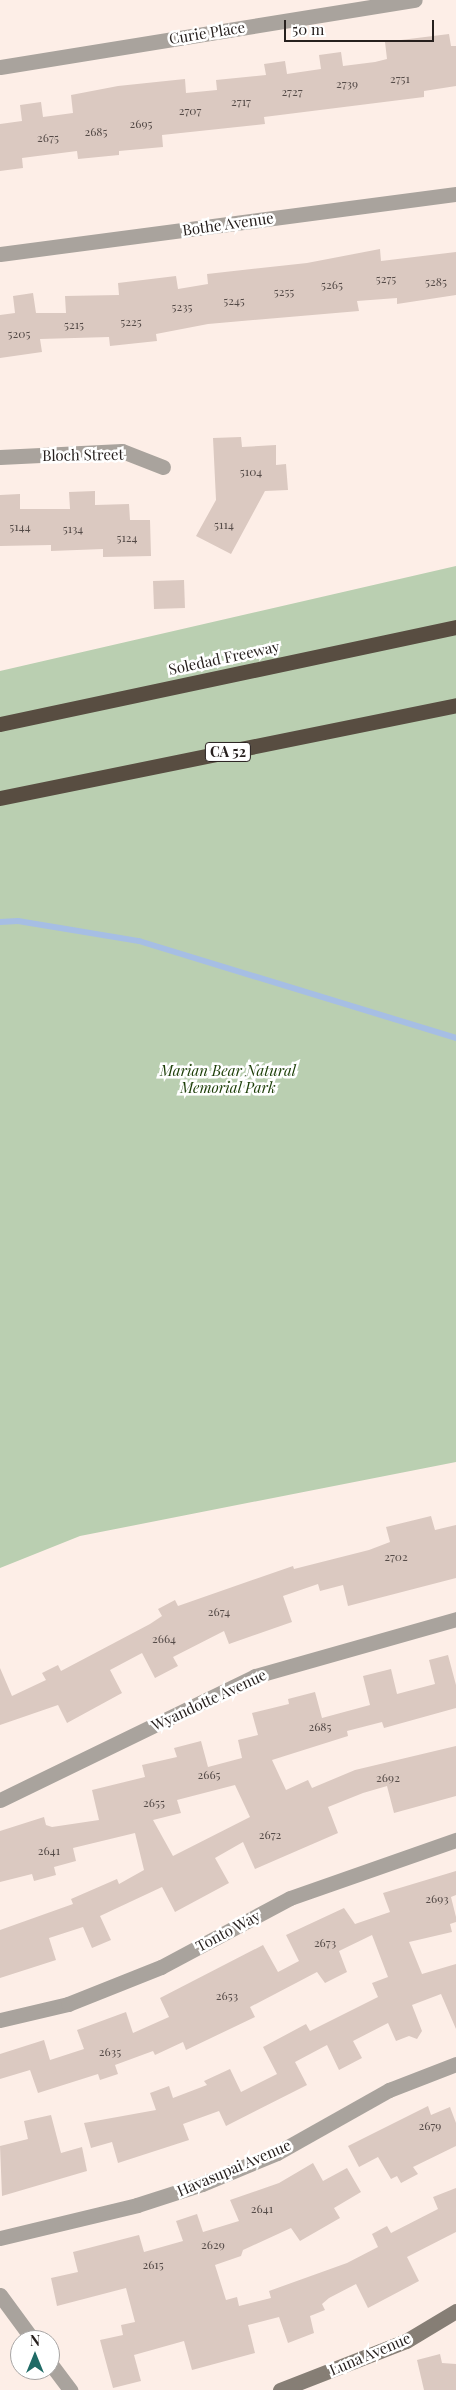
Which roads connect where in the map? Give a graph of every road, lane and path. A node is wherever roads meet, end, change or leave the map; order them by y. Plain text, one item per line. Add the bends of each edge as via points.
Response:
1 (414, 0) edge
2 (0, 67) edge
3 (456, 194) edge
4 (0, 254) edge
5 (0, 457) edge
6 (163, 467) dead end
7 (456, 627) edge
8 (456, 705) edge
9 (0, 724) edge
10 (0, 798) edge
11 (456, 1619) edge
12 (0, 1800) edge
13 (456, 1840) edge
14 (0, 2020) edge
15 (456, 2064) edge
16 (0, 2238) edge
17 (0, 2295) edge
18 (456, 2312) edge
19 (26, 2330) edge
20 (60, 2376) edge
21 (70, 2390) edge
22 (280, 2390) edge

1 - 2 street, Curie Place
3 - 4 street, Bothe Avenue
5 - 6 street, Bloch Street via 122,451
7 - 9 highway, Soledad Freeway
8 - 10 highway, CA 52
11 - 12 street, Wyandotte Avenue via 255,1676
13 - 14 street, Tonto Way via 290,1898 161,1967 78,2000
15 - 16 street, Havasupai Avenue via 388,2090 277,2153 202,2184
17 - 19 street
18 - 22 street, Luna Avenue via 406,2341
20 - 21 street

